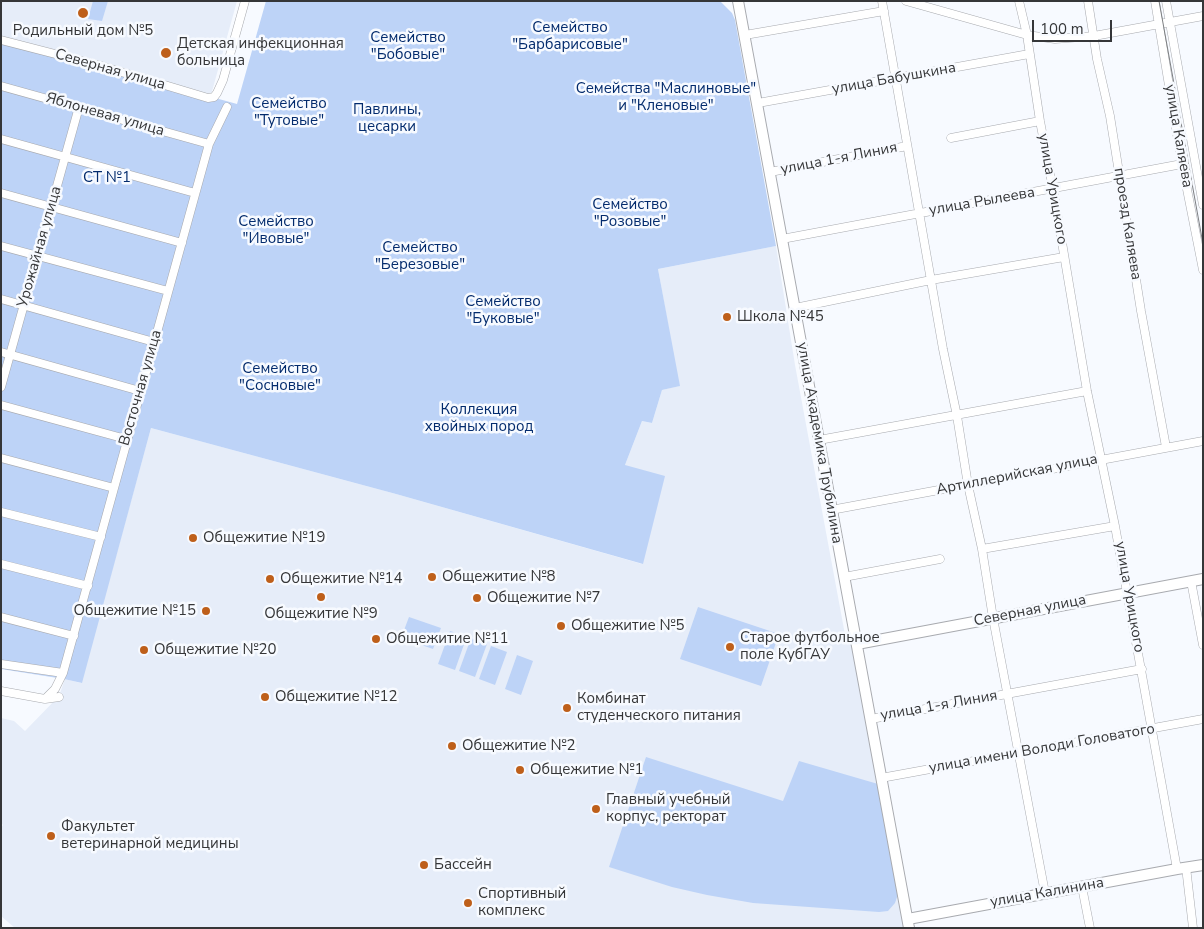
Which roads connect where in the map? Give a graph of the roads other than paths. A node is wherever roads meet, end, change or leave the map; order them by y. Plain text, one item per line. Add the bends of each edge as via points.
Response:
1 (245, 1) edge
2 (730, 1) edge
3 (738, 1) edge
4 (743, 1) edge
5 (882, 1) edge
6 (906, 1) edge
7 (1019, 1) edge
8 (1088, 1) edge
9 (1154, 1) edge
10 (1166, 1) edge
11 (884, 11) junction
12 (740, 14) junction
13 (1203, 16) edge
14 (1170, 21) junction
15 (1159, 24) junction
16 (1027, 35) junction
17 (745, 36) junction
18 (1094, 36) junction
19 (1, 40) edge
20 (1029, 54) junction
21 (896, 78) junction
22 (1, 86) edge
23 (758, 103) junction
24 (79, 107) junction
25 (227, 107) dead end
26 (1040, 121) junction
27 (951, 138) dead end
28 (1, 139) edge
29 (209, 144) junction
30 (907, 146) junction
31 (65, 157) junction
32 (1199, 158) edge
33 (1182, 164) junction
34 (770, 172) junction
35 (1118, 176) junction
36 (1053, 189) junction
37 (1, 193) edge
38 (196, 193) junction
39 (1203, 205) edge
40 (52, 207) junction
41 (919, 214) junction
42 (782, 239) junction
43 (182, 242) junction
44 (1, 246) edge
45 (38, 256) junction
46 (1064, 257) junction
47 (1203, 270) edge
48 (931, 280) junction
49 (168, 291) junction
50 (1, 299) edge
51 (23, 305) junction
52 (795, 308) junction
53 (154, 342) junction
54 (1, 352) edge
55 (10, 354) junction
56 (1, 387) edge
57 (140, 391) junction
58 (1087, 391) junction
59 (1, 405) edge
60 (957, 416) junction
61 (126, 440) junction
62 (819, 440) junction
63 (1203, 441) edge
64 (1166, 447) junction
65 (1, 458) edge
66 (1100, 459) junction
67 (968, 485) junction
68 (114, 488) junction
69 (831, 510) junction
70 (1, 512) edge
71 (1116, 526) junction
72 (101, 537) junction
73 (982, 549) junction
74 (940, 559) dead end
75 (1, 564) edge
76 (844, 577) junction
77 (1203, 579) edge
78 (1190, 581) junction
79 (88, 586) junction
80 (1128, 593) junction
81 (1, 617) edge
82 (993, 618) junction
83 (74, 636) junction
84 (857, 644) junction
85 (1203, 646) edge
86 (1, 664) edge
87 (1142, 669) junction
88 (63, 673) junction
89 (1, 691) edge
90 (1008, 694) junction
91 (58, 696) dead end
92 (45, 698) junction
93 (870, 719) junction
94 (1203, 719) edge
95 (1153, 729) junction
96 (1018, 754) junction
97 (881, 778) junction
98 (1203, 864) edge
99 (1181, 868) junction
100 (1082, 887) junction
101 (1045, 893) junction
102 (908, 923) edge
103 (1090, 928) edge
104 (1193, 928) edge

1 - 19 street, Северная улица via 223,80 214,97 208,98
2 - 12 main road, улица Академика Трубилина
3 - 12 main road, улица Академика Трубилина
4 - 12 street, улица Академика Трубилина
5 - 11 street, улица 1-я Линия
6 - 16 street
7 - 16 street, улица Урицкого
8 - 18 street, проезд Каляева
9 - 15 street, улица Каляева
10 - 14 street, улица Каляева
11 - 17 street
11 - 21 street, улица 1-я Линия
12 - 17 main road, улица Академика Трубилина
13 - 14 street
14 - 15 street
14 - 32 street, улица Каляева
15 - 18 street
15 - 33 street, улица Каляева
16 - 18 street via 1055,39
16 - 20 street, улица Урицкого
17 - 23 main road, улица Академика Трубилина
18 - 35 street, проезд Каляева
20 - 21 street, улица Бабушкина
20 - 26 street, улица Урицкого
21 - 23 street, улица Бабушкина
21 - 30 street, улица 1-я Линия
22 - 24 street, Яблоневая улица
23 - 34 main road, улица Академика Трубилина
24 - 29 street, Яблоневая улица
24 - 31 street, Урожайная улица
25 - 29 street, Восточная улица
26 - 27 street, улица Урицкого
26 - 36 street, улица Урицкого
28 - 31 street
29 - 38 street, Восточная улица
30 - 34 street, улица 1-я Линия
30 - 41 street, улица 1-я Линия
31 - 38 street
31 - 40 street, Урожайная улица
32 - 39 street, улица Каляева
33 - 35 street, улица Рылеева
33 - 47 street, улица Каляева
34 - 42 main road, улица Академика Трубилина
35 - 36 street, улица Рылеева
35 - 64 street, проезд Каляева
36 - 41 street, улица Рылеева
36 - 46 street, улица Урицкого
37 - 40 street
38 - 43 street, Восточная улица
40 - 43 street
40 - 45 street, Урожайная улица
41 - 42 street, улица Рылеева
41 - 48 street, улица 1-я Линия
42 - 52 main road, улица Академика Трубилина
43 - 49 street, Восточная улица
44 - 45 street
45 - 49 street
45 - 51 street, Урожайная улица
46 - 48 street, улица Урицкого
46 - 58 street, улица Урицкого
48 - 52 street
48 - 60 street, улица 1-я Линия
49 - 53 street, Восточная улица
50 - 51 street
51 - 53 street
51 - 55 street, Урожайная улица
52 - 62 main road, улица Академика Трубилина
53 - 57 street, Восточная улица
54 - 55 street
55 - 56 street, Урожайная улица
55 - 57 street
57 - 61 street, Восточная улица
58 - 60 street
58 - 66 street, улица Урицкого
59 - 61 street
60 - 62 street
60 - 67 street, улица 1-я Линия
61 - 68 street, Восточная улица
62 - 69 main road, улица Академика Трубилина
63 - 64 street, Артиллерийская улица
64 - 66 street, Артиллерийская улица
65 - 68 street
66 - 67 street, Артиллерийская улица
66 - 71 street, улица Урицкого
67 - 69 street, Артиллерийская улица
67 - 73 street, улица 1-я Линия
68 - 72 street, Восточная улица
69 - 76 main road, улица Академика Трубилина
70 - 72 street
71 - 73 street, улица Урицкого
71 - 80 street, улица Урицкого
72 - 79 street, Восточная улица
73 - 82 street, улица 1-я Линия
74 - 76 street
75 - 79 street
76 - 84 main road, улица Академика Трубилина
77 - 78 main road, Северная улица
78 - 80 main road, Северная улица
78 - 85 street
79 - 83 street, Восточная улица
80 - 82 main road, Северная улица
80 - 87 street, улица Урицкого
81 - 83 street
82 - 84 main road, Северная улица
82 - 90 street, улица 1-я Линия
83 - 88 street, Восточная улица
84 - 93 main road, улица Академика Трубилина
86 - 88 street
87 - 90 street, улица Урицкого
87 - 95 street, улица Урицкого
88 - 92 street, Восточная улица via 55,689
89 - 92 street
90 - 93 street, улица 1-я Линия
90 - 96 street, улица 1-я Линия
91 - 92 street
93 - 97 main road, улица Академика Трубилина
94 - 95 street, улица имени Володи Головатого
95 - 96 street, улица имени Володи Головатого
95 - 99 street, улица Урицкого
96 - 97 street, улица имени Володи Головатого
96 - 101 street, улица 1-я Линия
97 - 102 main road, улица Академика Трубилина
98 - 99 main road, улица Калинина
99 - 100 main road, улица Калинина
99 - 104 street, улица Урицкого
100 - 101 main road, улица Калинина
100 - 103 street
101 - 102 main road, улица Калинина

